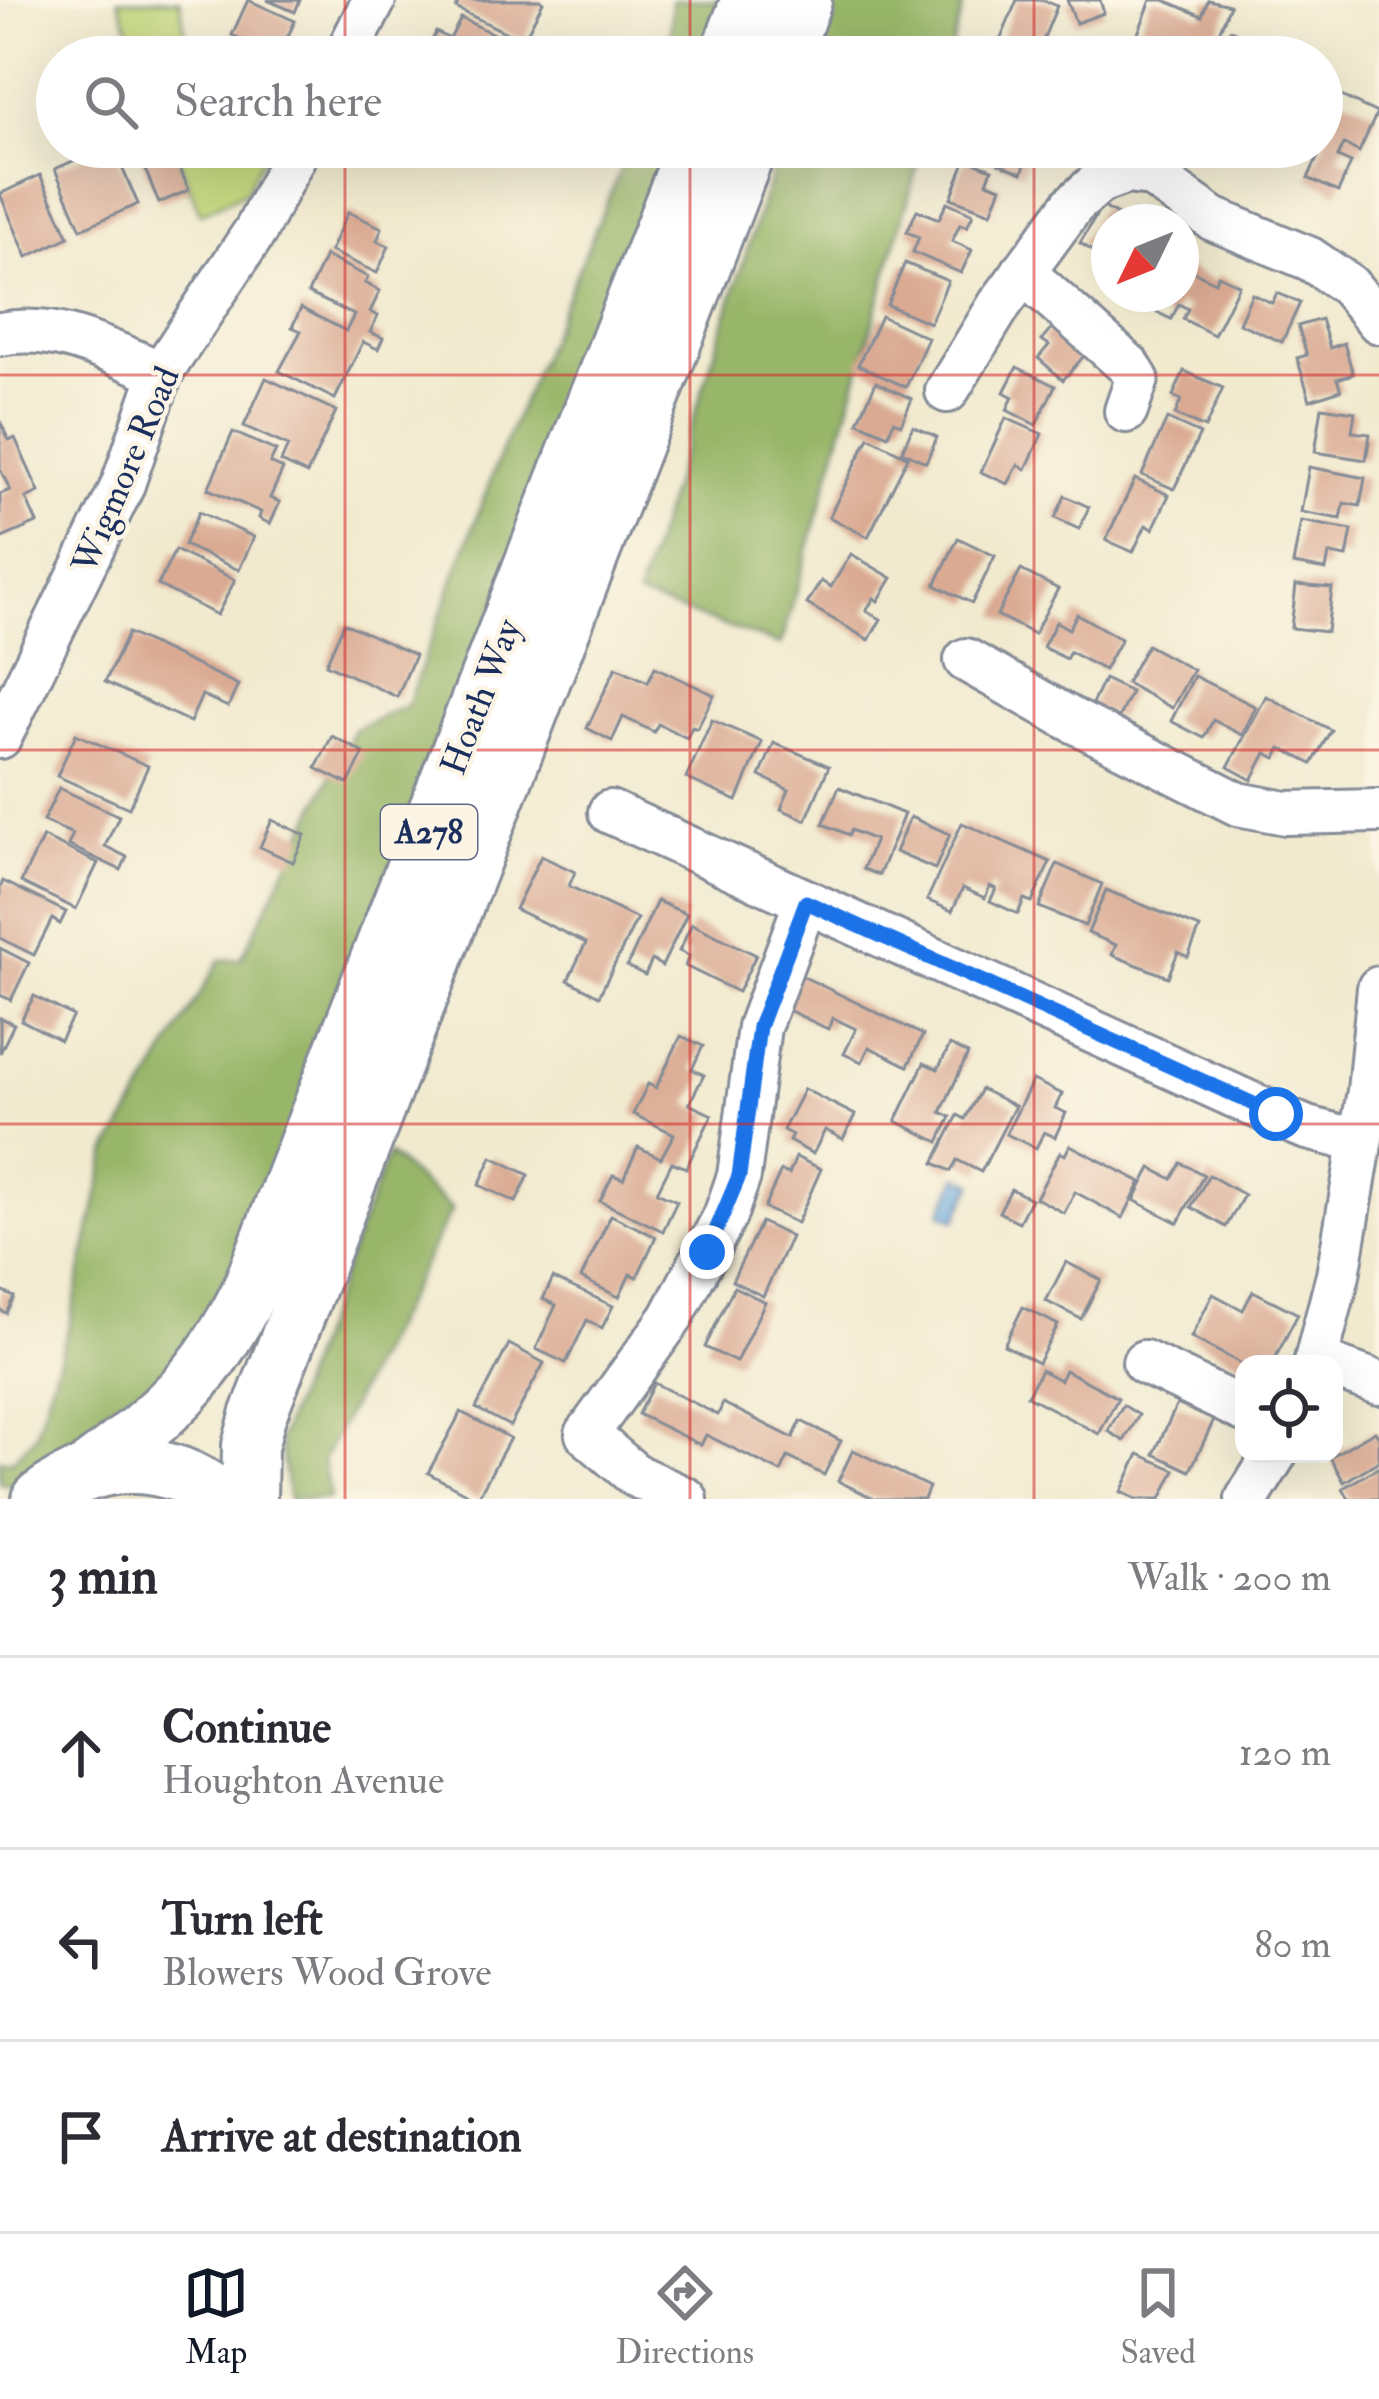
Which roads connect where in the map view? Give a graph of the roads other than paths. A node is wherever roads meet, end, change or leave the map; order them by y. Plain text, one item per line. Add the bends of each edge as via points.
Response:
1 (374, 0) edge
2 (749, 0) edge
3 (804, 0) edge
4 (356, 36) edge
5 (736, 36) edge
6 (791, 36) edge
7 (287, 168) edge
8 (686, 168) edge
9 (741, 168) edge
10 (1023, 272) junction
11 (1379, 322) edge
12 (0, 334) edge
13 (161, 374) junction
14 (947, 391) dead end
15 (1126, 411) dead end
16 (966, 661) dead end
17 (0, 737) edge
18 (610, 812) dead end
19 (1379, 812) edge
20 (806, 902) junction
21 (1379, 988) edge
22 (1359, 1141) junction
23 (1324, 1355) edge
24 (1144, 1362) dead end
25 (1343, 1371) edge
26 (1379, 1383) edge
27 (1235, 1406) edge
28 (1269, 1463) edge
29 (93, 1468) junction
30 (40, 1499) edge
31 (222, 1499) edge
32 (249, 1499) edge
33 (686, 1499) edge
34 (1247, 1499) edge

1 - 4 street
2 - 5 main road
3 - 6 main road
7 - 13 street, Wigmore Road
8 - 29 main road, Hoath Way / A278 via 248,1294 189,1389
9 - 32 main road, Hoath Way / A278 via 258,1416
10 - 11 street via 1086,190 1137,172 1232,229 1310,259 1348,285
10 - 14 street
10 - 15 street via 1129,367 1136,379
12 - 13 street via 70,335
13 - 17 street, Wigmore Road via 122,487
16 - 19 street via 1238,804 1286,813
18 - 20 street
20 - 22 street via 1307,1128
20 - 33 street via 759,1027 739,1176 725,1216 663,1332 587,1435 636,1476
21 - 22 street
22 - 23 street
24 - 27 street
25 - 26 street
28 - 34 street
29 - 30 main road, Hoath Way
29 - 31 main road via 173,1472

